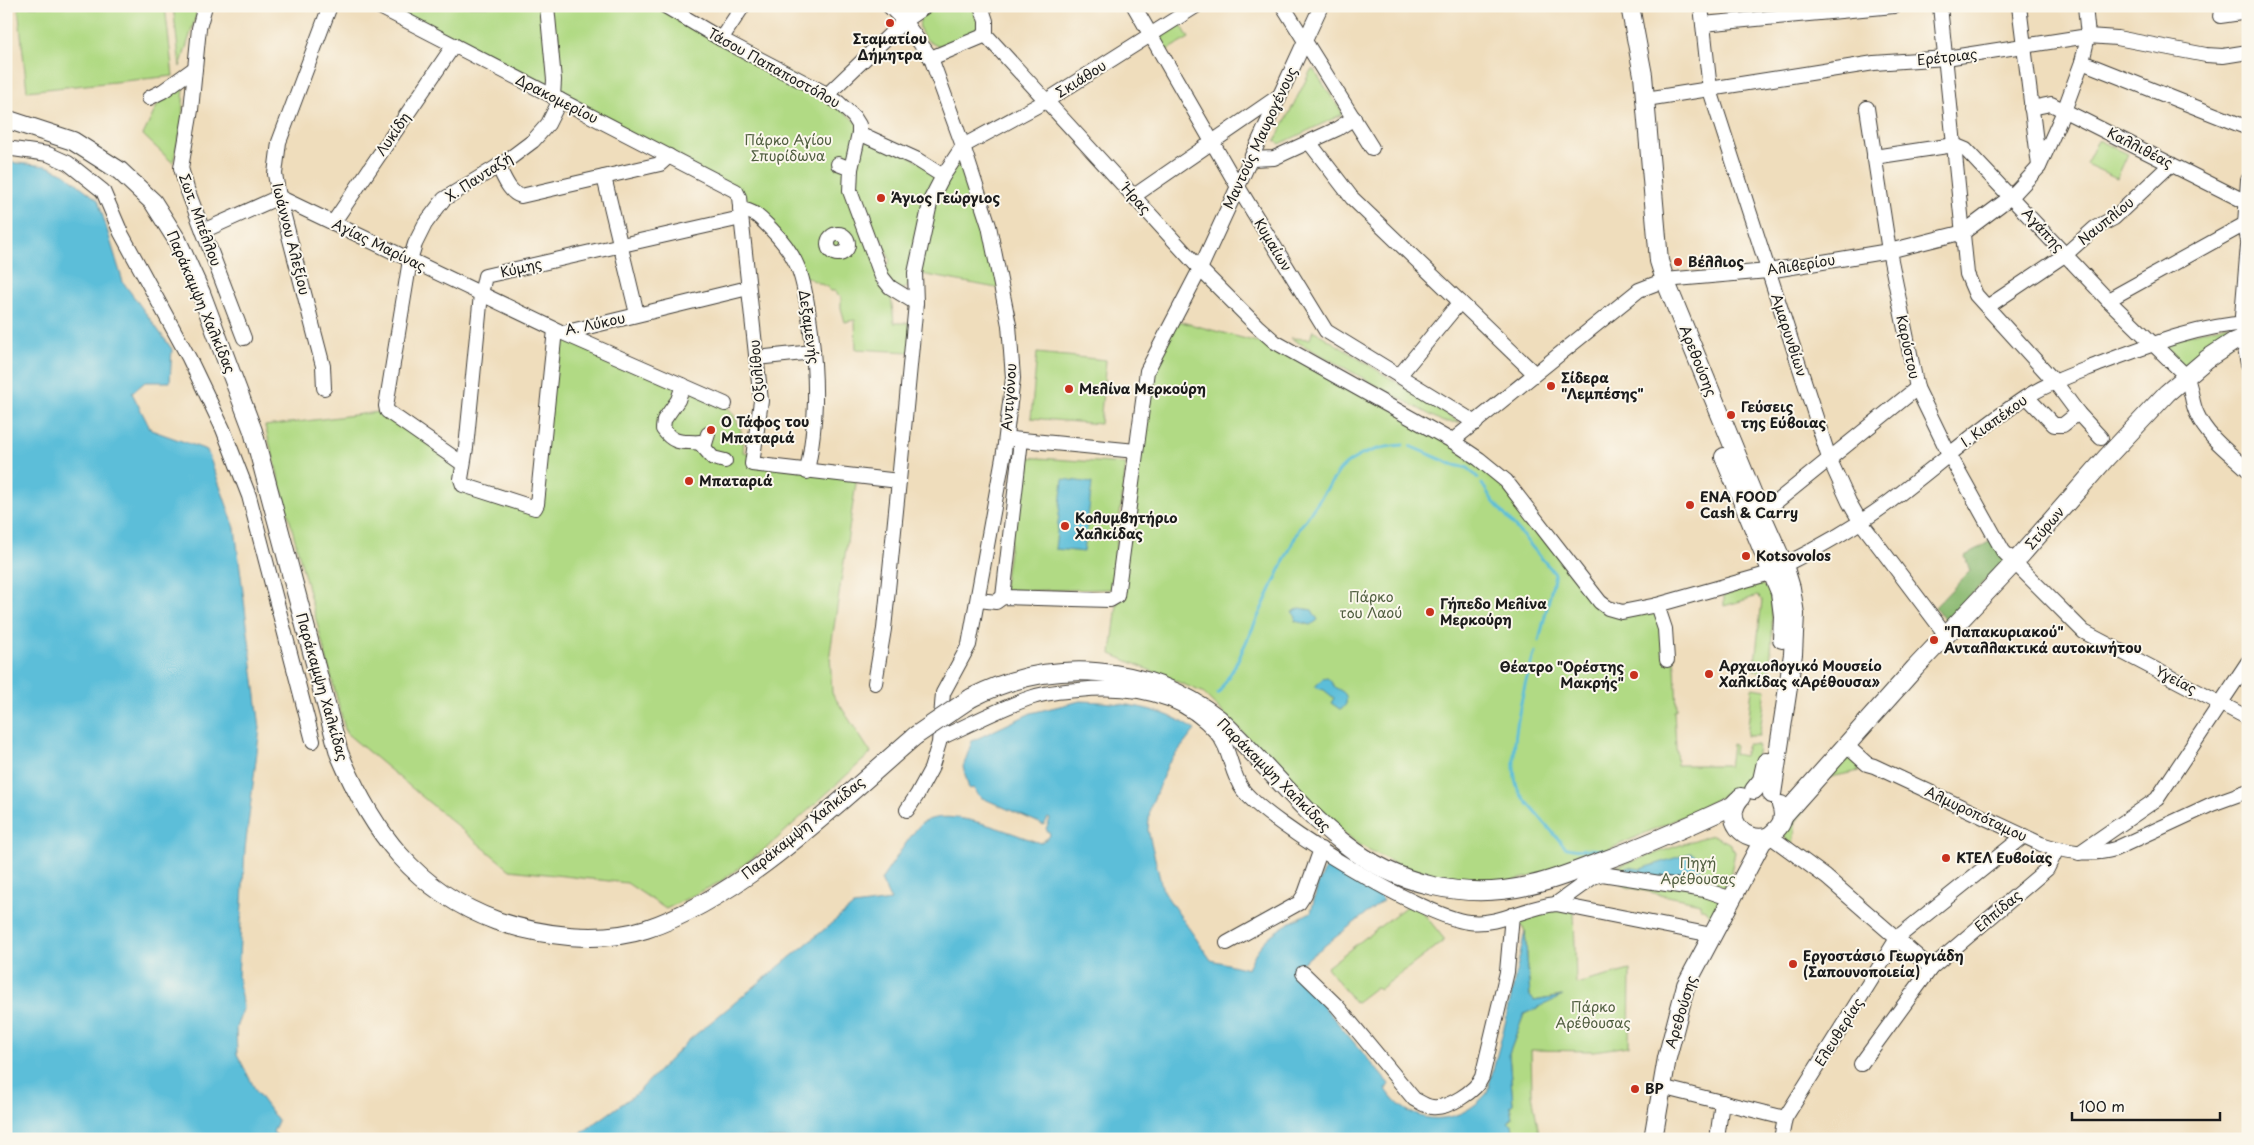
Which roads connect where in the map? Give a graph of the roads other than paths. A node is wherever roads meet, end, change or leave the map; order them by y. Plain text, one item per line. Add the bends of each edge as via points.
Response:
1 (205, 6) edge
2 (330, 6) edge
3 (378, 6) edge
4 (547, 6) edge
5 (665, 6) edge
6 (743, 6) edge
7 (889, 6) edge
8 (926, 6) edge
9 (982, 6) edge
10 (1134, 6) edge
11 (1196, 6) edge
12 (1283, 6) edge
13 (1321, 6) edge
14 (1619, 6) edge
15 (1630, 6) edge
16 (1701, 6) edge
17 (1894, 6) edge
18 (1940, 6) edge
19 (2019, 6) edge
20 (2085, 6) edge
21 (2248, 12) edge
22 (2220, 16) dead end
23 (904, 21) junction
24 (1703, 24) junction
25 (986, 35) junction
26 (1151, 35) junction
27 (2088, 36) junction
28 (721, 38) junction
29 (1305, 41) junction
30 (454, 45) junction
31 (2024, 48) junction
32 (2248, 52) edge
33 (931, 58) junction
34 (1946, 58) junction
35 (2082, 62) junction
36 (195, 68) junction
37 (1710, 90) junction
38 (827, 95) junction
39 (1280, 96) junction
40 (149, 98) dead end
41 (557, 98) junction
42 (1646, 99) junction
43 (1046, 100) junction
44 (1867, 108) dead end
45 (2032, 108) junction
46 (2064, 111) junction
47 (1354, 118) junction
48 (6, 119) edge
49 (2248, 128) edge
50 (859, 133) junction
51 (1213, 142) junction
52 (1309, 142) junction
53 (1954, 145) junction
54 (963, 146) junction
55 (6, 148) edge
56 (1372, 148) dead end
57 (669, 156) junction
58 (1874, 157) junction
59 (1251, 159) junction
60 (2171, 164) junction
61 (498, 166) junction
62 (2039, 167) junction
63 (943, 176) junction
64 (604, 177) junction
65 (2248, 180) edge
66 (1238, 187) junction
67 (736, 191) joint
68 (1134, 196) junction
69 (2012, 196) junction
70 (279, 197) junction
71 (2246, 202) junction
72 (741, 213) junction
73 (333, 223) junction
74 (2245, 224) junction
75 (203, 231) junction
76 (1964, 232) junction
77 (865, 233) junction
78 (2248, 240) edge
79 (848, 241) dead end
80 (621, 244) junction
81 (2248, 245) edge
82 (1889, 251) junction
83 (2066, 254) junction
84 (410, 260) junction
85 (1200, 269) junction
86 (1768, 271) junction
87 (1660, 282) junction
88 (748, 288) junction
89 (481, 294) junction
90 (2108, 300) junction
91 (1460, 302) junction
92 (916, 303) junction
93 (1987, 308) junction
94 (637, 314) junction
95 (2246, 318) edge
96 (559, 332) junction
97 (244, 338) dead end
98 (2247, 341) edge
99 (2153, 344) junction
100 (813, 352) junction
101 (756, 358) junction
102 (2248, 364) edge
103 (1534, 373) junction
104 (1399, 376) junction
105 (2186, 376) junction
106 (2055, 382) junction
107 (683, 385) junction
108 (324, 388) dead end
109 (1917, 388) junction
110 (2027, 397) junction
111 (711, 398) junction
112 (678, 400) junction
113 (725, 404) dead end
114 (2078, 413) junction
115 (1476, 423) junction
116 (2101, 438) dead end
117 (1006, 439) junction
118 (1021, 440) junction
119 (1452, 441) junction
120 (1136, 451) junction
121 (1948, 454) junction
122 (1829, 458) junction
123 (725, 461) dead end
124 (463, 464) junction
125 (2248, 470) edge
126 (807, 472) junction
127 (899, 481) junction
128 (537, 504) joint
129 (1759, 510) junction
130 (1860, 521) junction
131 (2014, 563) junction
132 (1779, 569) junction
133 (1003, 597) junction
134 (978, 600) junction
135 (1657, 605) junction
136 (1608, 608) joint
137 (1946, 635) junction
138 (1667, 660) dead end
139 (2248, 662) edge
140 (876, 683) dead end
141 (2221, 703) junction
142 (1880, 706) junction
143 (2248, 718) edge
144 (940, 738) junction
145 (313, 741) dead end
146 (1849, 744) junction
147 (1754, 790) junction
148 (2248, 791) edge
149 (1775, 796) junction
150 (1738, 800) junction
151 (906, 810) dead end
152 (1783, 816) junction
153 (1741, 830) junction
154 (1770, 836) junction
155 (2024, 836) junction
156 (1646, 845) junction
157 (1321, 849) junction
158 (2057, 850) junction
159 (2079, 853) junction
160 (1733, 896) junction
161 (1556, 904) junction
162 (1512, 914) junction
163 (1712, 935) junction
164 (1898, 937) junction
165 (1227, 943) dead end
166 (1931, 968) junction
167 (1303, 973) dead end
168 (1860, 1064) dead end
169 (1661, 1087) junction
170 (1722, 1102) junction
171 (1785, 1118) junction
172 (1653, 1139) edge
173 (1717, 1139) edge
174 (1781, 1139) edge

1 - 36 street, Σωτ. Μπέλλου
2 - 70 street, Ιωάννου Αλεξίου via 279,142 276,174
3 - 30 street, Δρακομερίου
4 - 41 street
5 - 28 street, Τάσου Παπαποστόλου
6 - 28 street
7 - 23 street, Αντιγόνου
8 - 23 street
9 - 25 street
10 - 26 street, Κυμαίων
11 - 26 street, Σκιάθου
12 - 29 street
13 - 29 street, Μαντούς Μαυρογένους
14 - 87 main road, Αρεθούσης via 1628,41 1645,238
15 - 42 main road, Αρεθούσης
16 - 24 street, Αμαρυνθίων
17 - 24 street
18 - 34 street
19 - 31 street
20 - 27 street, Αλιβερίου
21 - 22 street
23 - 33 street, Αντιγόνου
23 - 38 street
24 - 37 street, Αμαρυνθίων
25 - 33 street
25 - 43 street, Ήρας
26 - 43 street, Σκιάθου
26 - 51 street, Κυμαίων
27 - 31 street, Ερέτριας
27 - 32 street, Ερέτριας via 2117,38 2206,55
27 - 35 street, Αλιβερίου
28 - 38 street, Τάσου Παπαποστόλου
29 - 39 street, Μαντούς Μαυρογένους
29 - 47 street
30 - 41 street, Δρακομερίου
30 - 73 street, Λυκίδη
31 - 34 street, Ερέτριας
31 - 45 street
33 - 54 street, Αντιγόνου
34 - 37 street, Ερέτριας via 1874,63
34 - 53 street
35 - 46 street, Αλιβερίου
35 - 49 street
36 - 40 street
36 - 75 street, Σωτ. Μπέλλου via 181,168
37 - 42 street, Ερέτριας
37 - 86 street, Αμαρυνθίων
38 - 50 street, Τάσου Παπαποστόλου via 852,114 858,123
39 - 51 street
39 - 59 street, Μαντούς Μαυρογένους
41 - 57 street, Δρακομερίου
41 - 61 street, Χ. Πανταζή via 541,132
42 - 87 main road, Αρεθούσης
43 - 54 street, Σκιάθου
43 - 68 street, Ήρας
44 - 58 street, Καρύστου
45 - 46 street, Καλλιθέας via 2051,104
45 - 62 street
46 - 60 street, Καλλιθέας
46 - 62 street, Αλιβερίου
47 - 52 street
47 - 56 street
48 - 156 main road, Παράκαμψη Χαλκίδας, bridge via 73,141 120,170 153,202 177,240 253,431 339,753 380,832 406,863 437,890 475,912 535,931 594,936 645,929 702,903 772,857 915,736 971,698 1032,676 1081,671 1130,676 1172,690 1200,705 1219,719 1345,844 1387,871 1415,882 1483,891 1527,886
50 - 63 street via 916,159
50 - 77 street via 845,167
51 - 66 street, Κυμαίων
51 - 68 street
52 - 59 street via 1274,158
52 - 91 street via 1352,198
53 - 58 street
53 - 69 street, Αγάπης via 1974,157
53 - 76 street
54 - 63 street
54 - 117 street, Αντιγόνου via 989,226 1009,325 1013,378
55 - 145 street via 48,154 68,163 103,191 121,233 189,358 230,446 248,496
57 - 64 street via 660,164
57 - 67 street, Δρακομερίου
58 - 82 street, Καρύστου
59 - 66 street, Μαντούς Μαυρογένους
60 - 71 street, Καλλιθέας
60 - 83 street, Ναυπλίου via 2114,218 2094,228
61 - 64 street via 516,195 522,196
61 - 84 street, Χ. Πανταζή via 444,199 425,224
62 - 69 street, Αλιβερίου
63 - 92 street via 931,199 915,273
64 - 80 street
65 - 71 street
66 - 85 street, Μαντούς Μαυρογένους
66 - 104 street, Κυμαίων via 1326,331
67 - 72 street, Οξυλίθου via 740,197
68 - 85 street, Ήρας
69 - 76 street, Αλιβερίου
69 - 83 street, Αγάπης
70 - 73 street, Αγίας Μαρίνας
70 - 75 street
70 - 108 street, Ιωάννου Αλεξίου via 323,366
71 - 74 street
72 - 80 street, Κύμης
72 - 88 street, Οξυλίθου
72 - 100 street, Δεξαμενής via 753,211 772,230 799,269
73 - 84 street, Αγίας Μαρίνας
74 - 78 street
74 - 90 street
75 - 97 street, Σωτ. Μπέλλου
76 - 82 street, Αλιβερίου
76 - 93 street via 1967,274 1971,286
77 - 79 street
77 - 92 street via 882,277 890,287
80 - 89 street, Κύμης via 485,276
80 - 94 street
81 - 95 street
82 - 86 street, Αλιβερίου
82 - 109 street, Καρύστου
83 - 90 street, Αγάπης
83 - 93 street, Ναυπλίου
84 - 89 street, Αγίας Μαρίνας
84 - 124 street, Χ. Πανταζή via 387,411
85 - 119 street, Ήρας via 1276,342
85 - 120 street, Μαντούς Μαυρογένους via 1147,371
86 - 87 street, Αλιβερίου
86 - 122 street, Αμαρυνθίων
87 - 103 street, Αλιβερίου via 1623,301
87 - 129 main road, Αρεθούσης
87 - 132 main road, Αρεθούσης via 1746,511
88 - 94 street, Α. Λύκου
88 - 101 street, Οξυλίθου
89 - 96 street, Αγίας Μαρίνας
89 - 124 street, Κύμης
90 - 99 street, Αγάπης
91 - 103 street
91 - 104 street
92 - 127 street
93 - 106 street
94 - 96 street, Α. Λύκου
95 - 99 street, Ι. Κιαπέκου
96 - 107 street, Αγίας Μαρίνας
96 - 128 street, Α. Λύκου
98 - 102 street
98 - 105 main road, Στύρων via 2214,354
99 - 105 street, Αγάπης
99 - 106 street, Ι. Κιαπέκου
100 - 101 street
100 - 126 street, Δεξαμενής via 816,400
101 - 126 street, Οξυλίθου via 761,401 752,464
103 - 115 street, Αλιβερίου
104 - 115 street, Κυμαίων
105 - 125 street via 2201,423
105 - 131 main road, Στύρων via 2106,458
106 - 110 street, Ι. Κιαπέκου
106 - 114 street
107 - 111 street, Αγίας Μαρίνας
107 - 112 street
109 - 121 street, Καρύστου
109 - 122 street
110 - 114 street via 2054,425 2063,425
110 - 121 street, Ι. Κιαπέκου
111 - 112 street
111 - 113 street, Αγίας Μαρίνας
112 - 123 street via 664,420 663,429 668,437 675,441 704,438 713,458
114 - 116 street
115 - 119 street, Αλιβερίου
117 - 118 street
117 - 134 street, Αντιγόνου
118 - 120 street
118 - 133 street
119 - 136 street, Ήρας via 1506,481
120 - 133 street, Μαντούς Μαυρογένους via 1115,598
121 - 130 street, Ι. Κιαπέκου
121 - 131 street, Καρύστου via 1993,536
122 - 129 street via 1776,502
122 - 130 street, Αμαρυνθίων
124 - 128 street, Κύμης via 463,485 535,508
126 - 127 street, Οξυλίθου
127 - 140 street
129 - 132 main road, Αρεθούσης
130 - 132 street, Ι. Κιαπέκου
130 - 137 street, Αμαρυνθίων
131 - 137 main road, Στύρων
131 - 141 street, Υγείας via 2084,632
132 - 135 street, Ι. Κιαπέκου
132 - 147 main road, Αρεθούσης via 1782,656 1762,780
132 - 149 main road, Αρεθούσης via 1792,588 1795,622
133 - 134 street via 996,602
134 - 144 street, Αντιγόνου via 966,653 943,693
135 - 136 street, Ι. Κιαπέκου via 1622,612
135 - 138 street via 1665,630
137 - 142 main road, Στύρων
139 - 141 street
141 - 143 street, Υγείας
141 - 159 street via 2157,799
142 - 146 main road, Στύρων
142 - 149 main road, Στύρων via 1793,794 1786,799
144 - 151 street, Αντιγόνου via 931,769
144 - 157 street via 1044,694 1114,688 1149,692 1182,706 1209,725 1223,742 1243,790 1291,831
146 - 152 main road, Στύρων
146 - 155 street, Αλμυροπόταμου via 1867,764
147 - 149 main road
147 - 150 main road
148 - 159 street, Αλμυροπόταμου via 2212,804 2115,850
149 - 152 main road via 1781,804
150 - 153 main road via 1734,812
150 - 156 main road, Παράκαμψη Χαλκίδας via 1732,806
152 - 154 main road via 1779,828
153 - 154 main road via 1757,839
153 - 156 main road, Παράκαμψη Χαλκίδας via 1727,822
153 - 160 main road, Αρεθούσης via 1749,845
154 - 160 main road, Αρεθούσης via 1762,842
154 - 164 street
155 - 158 street, Αλμυροπόταμου
155 - 164 street, Ελευθερίας
157 - 162 street via 1398,896 1454,920 1484,923
157 - 165 street via 1299,903
158 - 159 street, Αλμυροπόταμου
158 - 166 street, Ελπίδας via 2047,869
160 - 161 street via 1602,874
160 - 163 main road, Αρεθούσης
161 - 162 street
161 - 163 street
162 - 167 street via 1507,972 1482,1077 1475,1087 1448,1104 1434,1107 1414,1099 1337,1006
163 - 169 main road, Αρεθούσης via 1686,985
164 - 166 street
164 - 171 street, Ελευθερίας
166 - 168 street, Ελπίδας
169 - 170 street
169 - 172 main road, Αρεθούσης
170 - 171 street
170 - 173 street
171 - 174 street, Ελευθερίας

